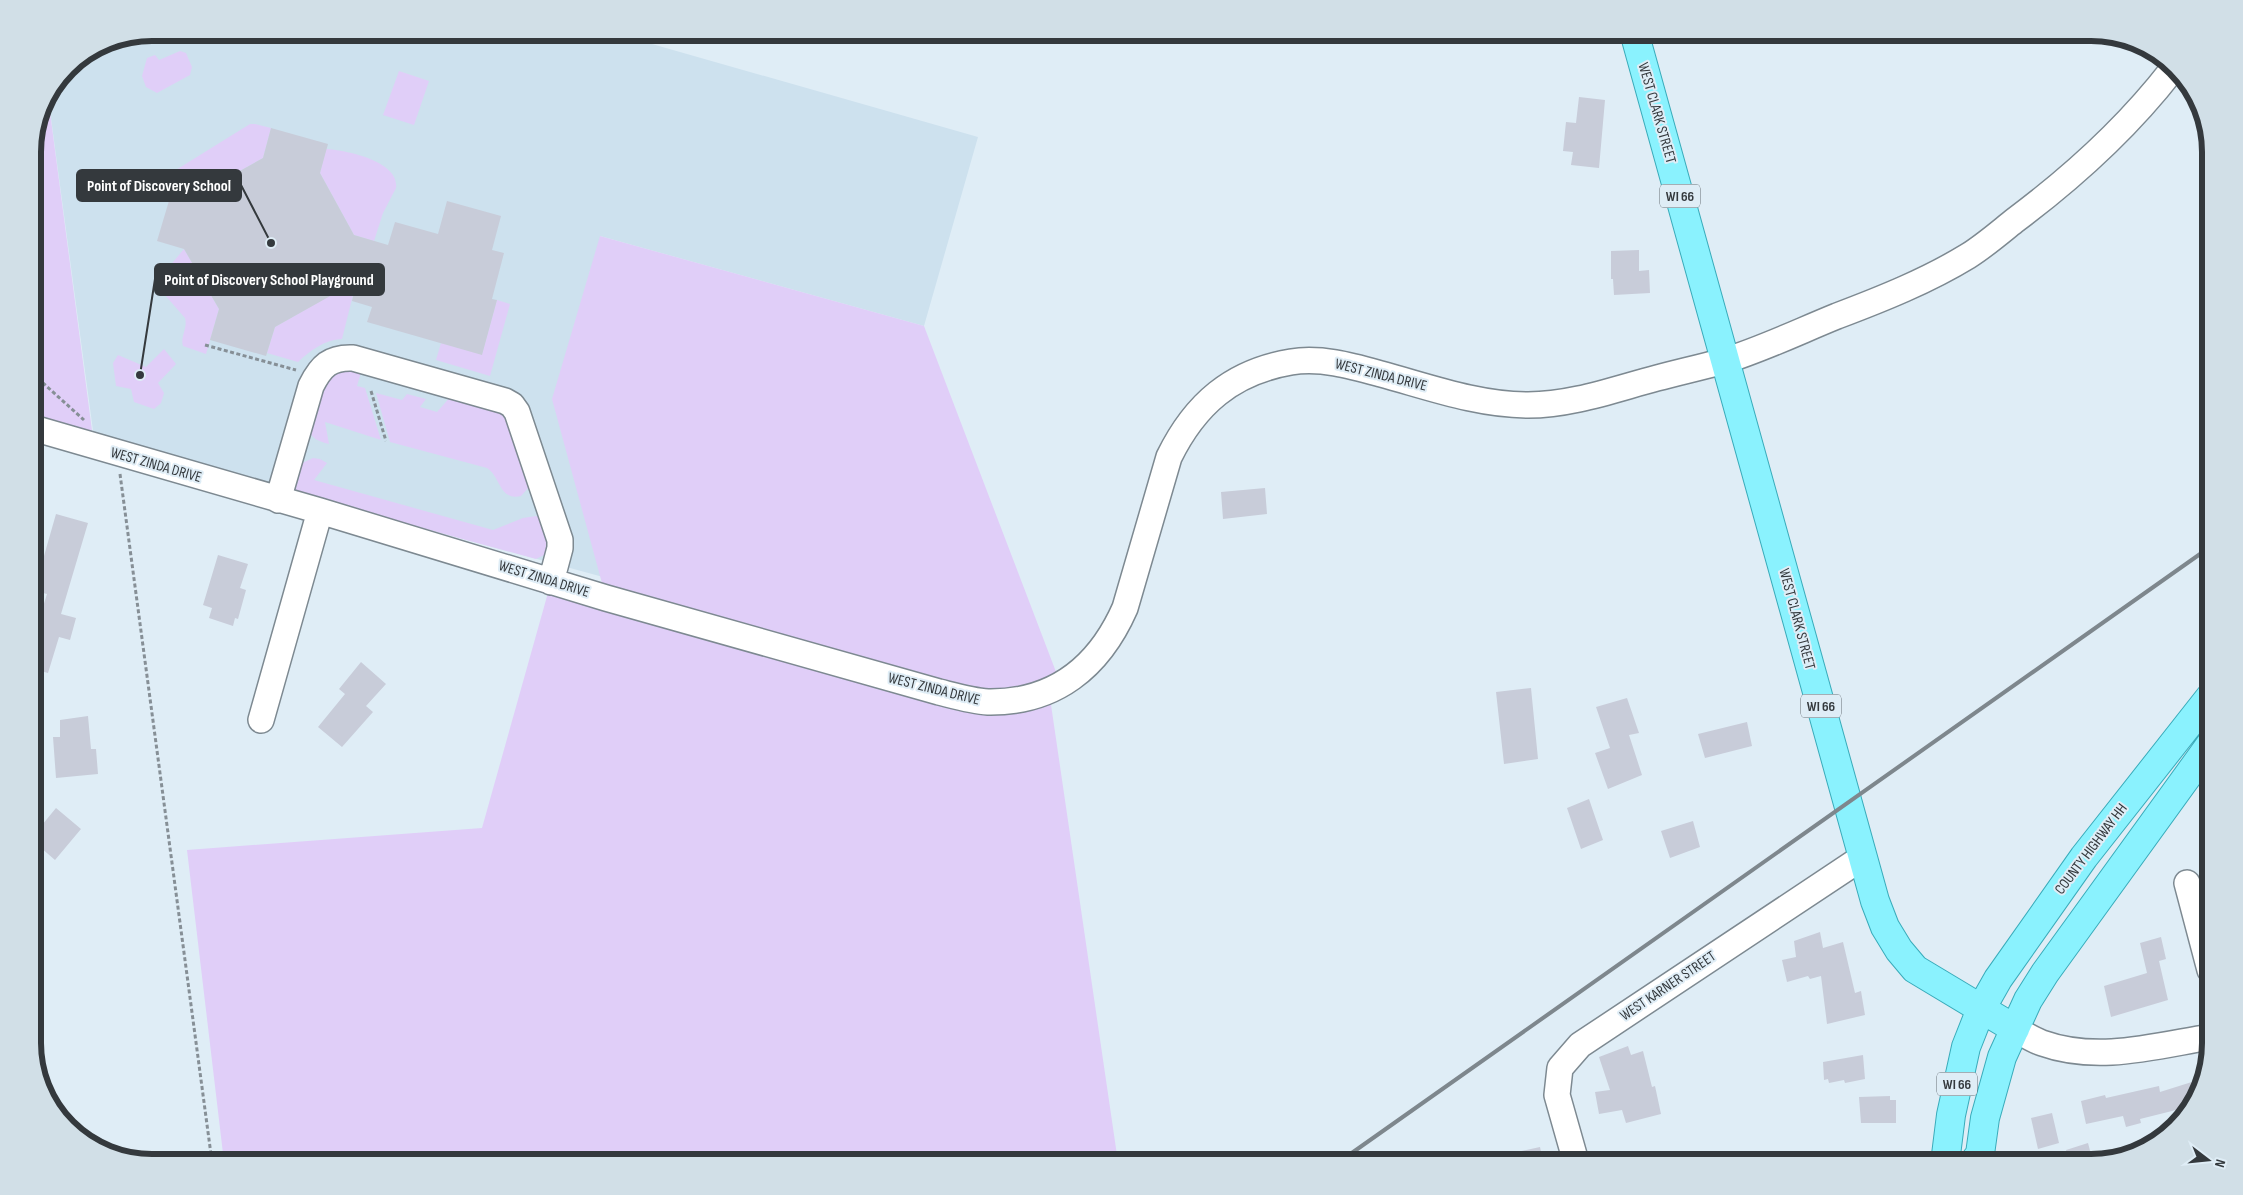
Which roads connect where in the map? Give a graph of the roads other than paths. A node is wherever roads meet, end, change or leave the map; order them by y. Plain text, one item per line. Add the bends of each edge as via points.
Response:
1 (1637, 41) edge
2 (2169, 74) edge
3 (1726, 360) junction
4 (41, 430) edge
5 (278, 500) junction
6 (320, 511) junction
7 (551, 582) junction
8 (2202, 707) edge
9 (261, 720) dead end
10 (2202, 756) edge
11 (1863, 857) junction
12 (2187, 883) dead end
13 (2202, 940) edge
14 (1981, 1009) junction
15 (2015, 1029) junction
16 (2202, 1037) edge
17 (1574, 1154) edge
18 (1946, 1154) edge
19 (1980, 1154) edge

1 - 3 main road, WEST CLARK STREET / WI 66
2 - 3 street, WEST ZINDA DRIVE via 2114,136 2060,187 1970,255 1902,291
3 - 7 street, WEST ZINDA DRIVE via 1569,401 1530,405 1467,397 1320,361 1294,361 1245,375 1213,396 1180,435 1169,457 1125,608 1115,632 1100,653 1061,685 1012,701 987,702 939,692
3 - 11 main road, WEST CLARK STREET / WI 66
4 - 5 street, WEST ZINDA DRIVE
5 - 6 street, WEST ZINDA DRIVE
5 - 7 street via 311,386 318,371 329,362 343,357 353,358 505,401 517,412 560,540
6 - 7 street, WEST ZINDA DRIVE
6 - 9 street
8 - 14 main road, COUNTY HIGHWAY HH via 2084,857 2013,955
10 - 15 main road via 2045,973
11 - 14 main road, WEST CLARK STREET / WI 66 via 1875,901 1899,950 1916,970
11 - 17 street, WEST KARNER STREET via 1580,1045 1560,1068 1557,1095
12 - 13 street
14 - 15 main road, WEST CLARK STREET
14 - 18 main road, WI 66 via 1959,1074
15 - 16 street via 2041,1043 2098,1054
15 - 19 main road, WI 66 via 1994,1082

